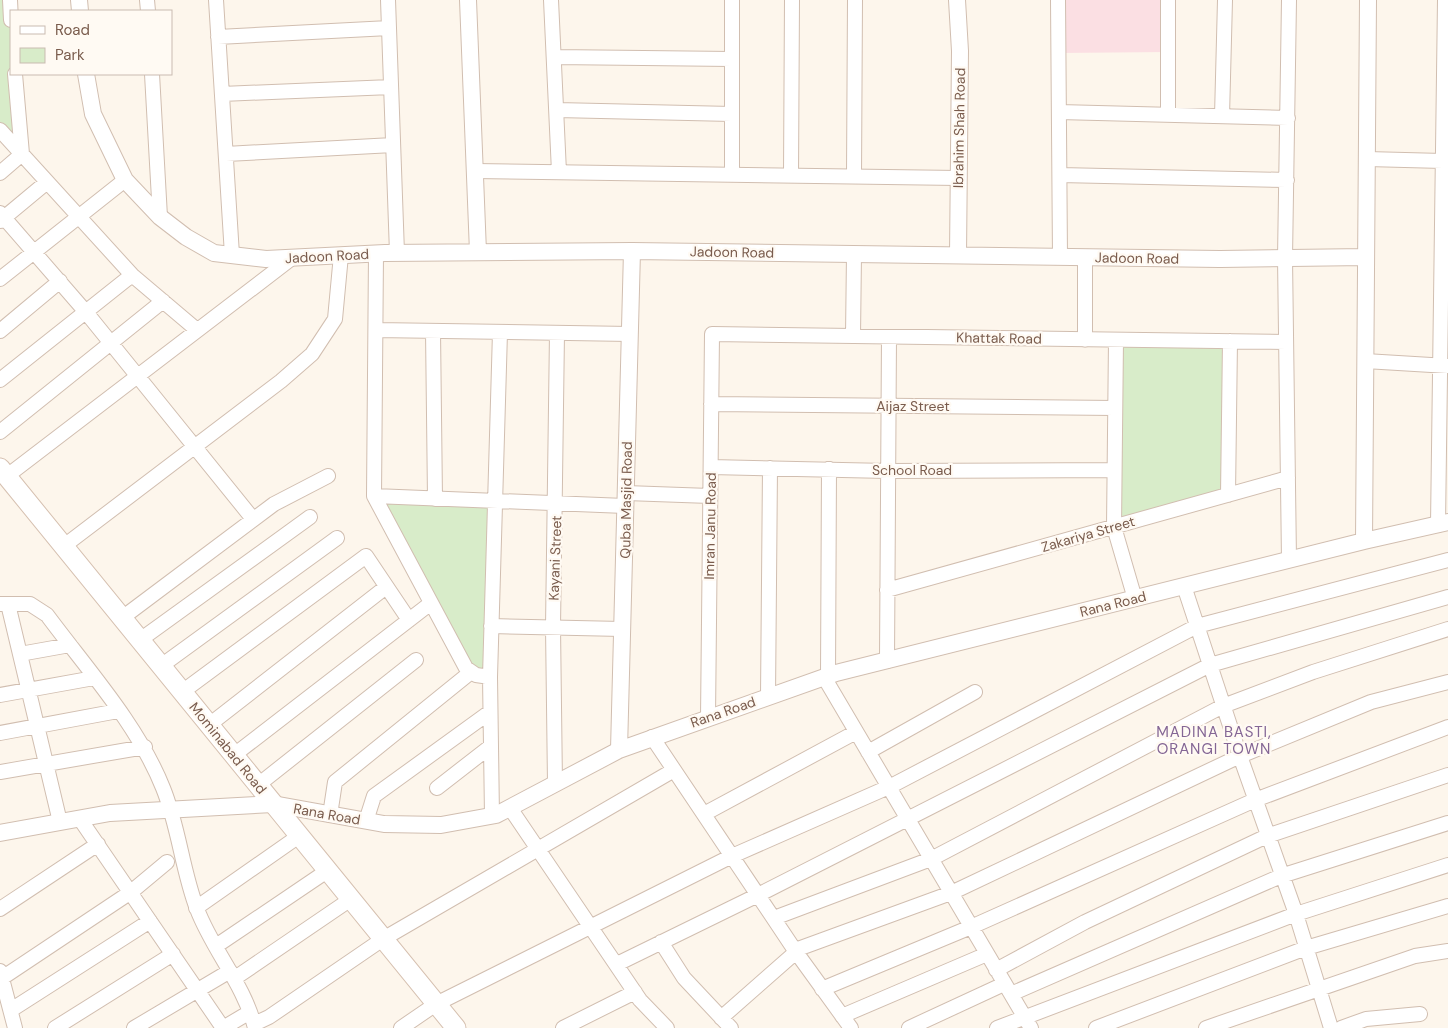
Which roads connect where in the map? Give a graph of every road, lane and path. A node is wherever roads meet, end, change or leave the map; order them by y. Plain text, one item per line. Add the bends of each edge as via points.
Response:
1 (216, 0) edge
2 (388, 0) edge
3 (468, 0) edge
4 (551, 0) edge
5 (732, 0) edge
6 (792, 0) edge
7 (855, 0) edge
8 (957, 0) edge
9 (1058, 0) edge
10 (1168, 0) edge
11 (1225, 0) edge
12 (1289, 0) edge
13 (1368, 0) edge
14 (1446, 9) edge
15 (389, 28) junction
16 (218, 37) junction
17 (554, 57) junction
18 (732, 58) junction
19 (1446, 73) edge
20 (15, 75) edge
21 (86, 75) edge
22 (152, 75) edge
23 (391, 87) junction
24 (222, 94) junction
25 (556, 110) junction
26 (1059, 112) junction
27 (732, 114) junction
28 (1168, 115) junction
29 (1222, 116) junction
30 (1288, 118) junction
31 (0, 130) edge
32 (1446, 132) edge
33 (393, 145) junction
34 (22, 154) junction
35 (226, 154) junction
36 (1367, 159) junction
37 (1443, 161) junction
38 (475, 171) junction
39 (0, 172) edge
40 (559, 172) junction
41 (732, 174) junction
42 (791, 174) junction
43 (854, 175) junction
44 (1060, 175) junction
45 (958, 178) junction
46 (124, 180) junction
47 (1287, 180) junction
48 (46, 182) junction
49 (1445, 191) edge
50 (1, 217) edge
51 (78, 217) junction
52 (160, 217) junction
53 (35, 251) junction
54 (632, 251) junction
55 (1445, 251) edge
56 (478, 252) junction
57 (397, 253) junction
58 (376, 254) junction
59 (854, 254) junction
60 (232, 255) junction
61 (341, 255) junction
62 (958, 255) junction
63 (1060, 257) junction
64 (1085, 257) junction
65 (1366, 257) junction
66 (292, 258) junction
67 (1285, 258) junction
68 (132, 275) junction
69 (0, 279) edge
70 (60, 281) junction
71 (162, 301) junction
72 (85, 311) junction
73 (1444, 312) edge
74 (197, 330) junction
75 (376, 330) junction
76 (0, 331) edge
77 (433, 331) junction
78 (500, 332) junction
79 (557, 333) junction
80 (630, 334) junction
81 (712, 334) joint
82 (853, 336) junction
83 (889, 337) junction
84 (1085, 340) junction
85 (1116, 340) junction
86 (1230, 341) junction
87 (109, 342) junction
88 (1286, 342) junction
89 (1365, 361) junction
90 (1444, 365) edge
91 (136, 376) junction
92 (0, 380) edge
93 (712, 404) junction
94 (888, 406) junction
95 (1115, 408) junction
96 (1444, 430) edge
97 (0, 432) edge
98 (194, 447) junction
99 (710, 467) junction
100 (770, 468) junction
101 (829, 469) junction
102 (1114, 470) junction
103 (888, 471) junction
104 (3, 472) edge
105 (328, 476) dead end
106 (1288, 478) junction
107 (1228, 495) junction
108 (374, 496) junction
109 (710, 496) junction
110 (435, 499) junction
111 (626, 500) junction
112 (495, 501) junction
113 (556, 504) junction
114 (310, 517) dead end
115 (253, 519) junction
116 (1443, 524) edge
117 (1114, 527) junction
118 (337, 538) dead end
119 (1364, 541) junction
120 (64, 546) junction
121 (1289, 560) junction
122 (1448, 560) edge
123 (1184, 586) junction
124 (386, 587) junction
125 (887, 590) junction
126 (1448, 597) edge
127 (1135, 599) junction
128 (431, 603) junction
129 (4, 604) edge
130 (122, 618) junction
131 (409, 620) junction
132 (491, 626) junction
133 (1197, 626) junction
134 (553, 627) junction
135 (622, 629) junction
136 (1448, 629) edge
137 (140, 640) junction
138 (70, 645) junction
139 (20, 654) junction
140 (416, 660) dead end
141 (887, 661) junction
142 (1210, 665) junction
143 (161, 666) junction
144 (470, 672) junction
145 (826, 677) junction
146 (94, 678) junction
147 (490, 678) junction
148 (1448, 682) edge
149 (27, 690) junction
150 (182, 692) junction
151 (975, 692) dead end
152 (0, 695) edge
153 (768, 697) junction
154 (1223, 706) junction
155 (118, 712) junction
156 (490, 712) junction
157 (708, 718) junction
158 (209, 725) junction
159 (36, 726) junction
160 (1448, 727) edge
161 (856, 732) junction
162 (0, 733) edge
163 (652, 737) junction
164 (491, 746) junction
165 (145, 748) junction
166 (619, 750) junction
167 (868, 752) junction
168 (234, 756) junction
169 (1240, 756) junction
170 (45, 764) junction
171 (674, 770) junction
172 (0, 772) edge
173 (1448, 775) edge
174 (555, 784) junction
175 (258, 785) junction
176 (889, 787) junction
177 (437, 788) dead end
178 (1255, 800) junction
179 (274, 804) junction
180 (510, 808) junction
181 (171, 810) junction
182 (704, 814) junction
183 (330, 815) junction
184 (492, 816) junction
185 (80, 819) junction
186 (908, 819) junction
187 (366, 821) junction
188 (60, 822) junction
189 (1448, 823) edge
190 (0, 833) edge
191 (299, 836) junction
192 (1268, 836) junction
193 (98, 844) junction
194 (538, 850) junction
195 (732, 856) junction
196 (931, 859) junction
197 (168, 862) dead end
198 (1448, 865) edge
199 (327, 870) junction
200 (1282, 876) junction
201 (131, 892) junction
202 (951, 893) junction
203 (758, 895) junction
204 (351, 899) junction
205 (1448, 906) edge
206 (196, 908) junction
207 (0, 909) edge
208 (1296, 914) junction
209 (774, 918) junction
210 (150, 921) junction
211 (589, 927) junction
212 (971, 928) junction
213 (383, 939) junction
214 (661, 942) junction
215 (216, 946) junction
216 (1306, 948) junction
217 (796, 951) junction
218 (1448, 951) edge
219 (173, 954) junction
220 (987, 954) junction
221 (616, 964) junction
222 (996, 970) junction
223 (1, 974) edge
224 (232, 974) junction
225 (822, 989) junction
226 (1008, 989) junction
227 (1318, 989) junction
228 (198, 990) junction
229 (635, 992) junction
230 (6, 1003) edge
231 (436, 1004) junction
232 (1420, 1014) dead end
233 (842, 1016) junction
234 (253, 1021) edge
235 (1027, 1023) edge
236 (724, 1024) edge
237 (15, 1028) edge
238 (56, 1028) edge
239 (134, 1028) edge
240 (223, 1028) edge
241 (401, 1028) edge
242 (456, 1028) edge
243 (563, 1028) edge
244 (667, 1028) edge
245 (851, 1028) edge
246 (909, 1028) edge
247 (997, 1028) edge
248 (1096, 1028) edge
249 (1206, 1028) edge
250 (1331, 1028) edge
251 (1341, 1028) edge

1 - 16 street
2 - 15 street
3 - 38 street
4 - 17 street
5 - 18 street
6 - 42 street
7 - 43 street
8 - 45 street, Ibrahim Shah Road via 960,51
9 - 26 street
10 - 28 street
11 - 29 street
12 - 30 street
13 - 36 street
14 - 19 street
15 - 16 street
15 - 23 street
16 - 24 street
17 - 18 street
17 - 25 street
18 - 27 street
19 - 32 street
20 - 34 street
21 - 46 street, Jadoon Road via 93,114
22 - 52 street
23 - 24 street
23 - 33 street
24 - 35 street
25 - 27 street
25 - 40 street
26 - 28 street
26 - 44 street
27 - 41 street
28 - 29 street
29 - 30 street
30 - 47 street
31 - 34 street
32 - 37 street
33 - 35 street
33 - 57 street
34 - 39 street
34 - 48 street
35 - 60 street
36 - 37 street
36 - 65 street
37 - 49 street
38 - 40 street
38 - 56 street
40 - 41 street
41 - 42 street
42 - 43 street
43 - 45 street
44 - 47 street
44 - 63 street
45 - 62 street, Ibrahim Shah Road
46 - 51 street
46 - 52 street, Jadoon Road
47 - 67 street
48 - 50 street
48 - 51 street
49 - 55 street
50 - 53 street
51 - 53 street
51 - 68 street
52 - 60 street, Jadoon Road via 214,253
53 - 69 street
53 - 70 street
54 - 56 street, Jadoon Road
54 - 59 street, Jadoon Road
54 - 80 street, Quba Masjid Road
55 - 73 street
56 - 57 street, Jadoon Road
57 - 58 street, Jadoon Road
58 - 61 street, Jadoon Road
58 - 75 street
59 - 62 street, Jadoon Road
59 - 82 street
60 - 66 street, Jadoon Road
61 - 66 street, Jadoon Road
61 - 98 street via 335,320 312,354
62 - 63 street, Jadoon Road
63 - 64 street, Jadoon Road
64 - 67 street, Jadoon Road
64 - 84 street
65 - 67 street, Jadoon Road
65 - 89 street
66 - 74 street
67 - 88 street
68 - 71 street
68 - 72 street
70 - 72 street
70 - 76 street
71 - 74 street
71 - 87 street
72 - 87 street
72 - 92 street
73 - 90 street
74 - 91 street
75 - 77 street
75 - 108 street
77 - 78 street
77 - 110 street
78 - 79 street
78 - 112 street
79 - 80 street
79 - 113 street, Kayani Street
80 - 111 street, Quba Masjid Road
81 - 82 street, Khattak Road
81 - 93 street, Imran Janu Road
82 - 83 street, Khattak Road
83 - 84 street, Khattak Road
83 - 94 street
84 - 85 street, Khattak Road
85 - 86 street, Khattak Road
85 - 95 street
86 - 88 street, Khattak Road
86 - 107 street
87 - 91 street
87 - 97 street
88 - 106 street
89 - 90 street
89 - 119 street
90 - 96 street
91 - 98 street
91 - 104 street
93 - 94 street, Aijaz Street
93 - 99 street, Imran Janu Road
94 - 95 street, Aijaz Street
94 - 103 street
95 - 102 street
96 - 116 street
98 - 115 street
98 - 120 street
99 - 100 street, School Road
99 - 109 street, Imran Janu Road
100 - 101 street, School Road
100 - 153 street
101 - 103 street, School Road
101 - 145 street
102 - 103 street, School Road
102 - 117 street
103 - 125 street
104 - 120 main road, Mominabad Road
105 - 115 street via 274,504
106 - 107 street, Zakariya Street
106 - 121 street
107 - 117 street, Zakariya Street
108 - 110 street
108 - 128 street
109 - 111 street
109 - 157 street, Imran Janu Road
110 - 112 street
111 - 113 street
111 - 135 street, Quba Masjid Road
112 - 113 street
112 - 132 street
113 - 134 street, Kayani Street
114 - 137 street
115 - 130 street
116 - 119 street, Rana Road
117 - 125 street, Zakariya Street
117 - 127 street
118 - 143 street
119 - 121 street, Rana Road
120 - 130 main road, Mominabad Road
121 - 123 street, Rana Road
122 - 133 street
123 - 127 street, Rana Road
123 - 133 street
124 - 131 street
124 - 150 street via 366,556
124 - 158 street
125 - 141 street
126 - 142 street
127 - 141 street, Rana Road
128 - 131 street
128 - 144 street
129 - 138 street via 30,604 47,615
129 - 139 street
130 - 137 main road, Mominabad Road
131 - 168 street
132 - 134 street
132 - 147 street
133 - 142 street
133 - 176 street
134 - 135 street
134 - 174 street, Kayani Street
135 - 166 street, Quba Masjid Road
136 - 154 street via 1313,672
137 - 143 main road, Mominabad Road
138 - 139 street
138 - 146 street
139 - 149 street
140 - 175 street
141 - 145 street, Rana Road
142 - 154 street
142 - 186 street
143 - 150 main road, Mominabad Road
144 - 147 street
144 - 183 street via 335,782
145 - 153 street, Rana Road
145 - 161 street
146 - 149 street
146 - 155 street
147 - 156 street
148 - 169 street via 1371,702
149 - 152 street
149 - 159 street
150 - 158 main road, Mominabad Road
151 - 167 street
153 - 157 street, Rana Road
154 - 169 street
154 - 196 street
155 - 159 street
155 - 165 street
156 - 164 street
156 - 187 street via 374,796
157 - 163 street, Rana Road
158 - 168 main road, Mominabad Road
159 - 162 street
159 - 170 street
160 - 178 street
161 - 167 street
161 - 182 street
163 - 166 street, Rana Road
163 - 171 street
164 - 177 street
164 - 184 street
165 - 170 street
165 - 181 street
166 - 174 street, Rana Road
167 - 176 street
168 - 175 main road, Mominabad Road
169 - 178 street
169 - 202 street
170 - 172 street
170 - 188 street
171 - 182 street
171 - 194 street
173 - 192 street
174 - 180 street, Rana Road
175 - 179 main road, Mominabad Road
176 - 186 street
176 - 195 street
178 - 192 street
178 - 212 street
179 - 181 street, Rana Road
179 - 183 street, Rana Road
179 - 191 main road, Mominabad Road
180 - 184 street, Rana Road
180 - 194 street
181 - 185 street, Rana Road via 110,813
181 - 206 street
182 - 195 street
183 - 187 street, Rana Road
184 - 187 street, Rana Road via 441,825
185 - 188 street, Rana Road
185 - 193 street
186 - 196 street
186 - 203 street
188 - 190 street, Rana Road
189 - 200 street
191 - 199 main road, Mominabad Road
191 - 206 street
192 - 200 street
192 - 222 street via 1085,922
193 - 201 street
193 - 207 street
194 - 211 street
194 - 213 street
195 - 203 street
195 - 211 street
196 - 202 street
196 - 209 street
197 - 201 street
198 - 208 street
199 - 204 main road, Mominabad Road
199 - 215 street
200 - 208 street
200 - 226 street
201 - 210 street
201 - 223 street
202 - 212 street
202 - 217 street
203 - 209 street
203 - 214 street
204 - 213 main road, Mominabad Road
204 - 224 street
205 - 216 street
206 - 215 street
208 - 216 street
208 - 235 street
209 - 217 street
210 - 219 street
210 - 230 street
211 - 221 street
211 - 231 street
212 - 220 street
212 - 225 street
213 - 231 main road, Mominabad Road
213 - 234 street via 269,1017
214 - 221 street
214 - 236 street via 684,978
215 - 224 street
216 - 227 street
216 - 248 street
217 - 225 street
217 - 236 street
218 - 227 street via 1415,956
219 - 228 street
219 - 238 street
220 - 222 street
220 - 233 street
221 - 229 street
222 - 226 street
223 - 230 street
224 - 228 street
224 - 234 street
225 - 233 street
226 - 235 street
226 - 246 street
227 - 249 street
227 - 250 street
228 - 239 street
228 - 240 street
229 - 243 street
229 - 244 street
230 - 237 street
231 - 241 street
231 - 242 main road, Mominabad Road
232 - 251 street via 1366,1019
233 - 245 street
234 - 240 street
235 - 247 street

